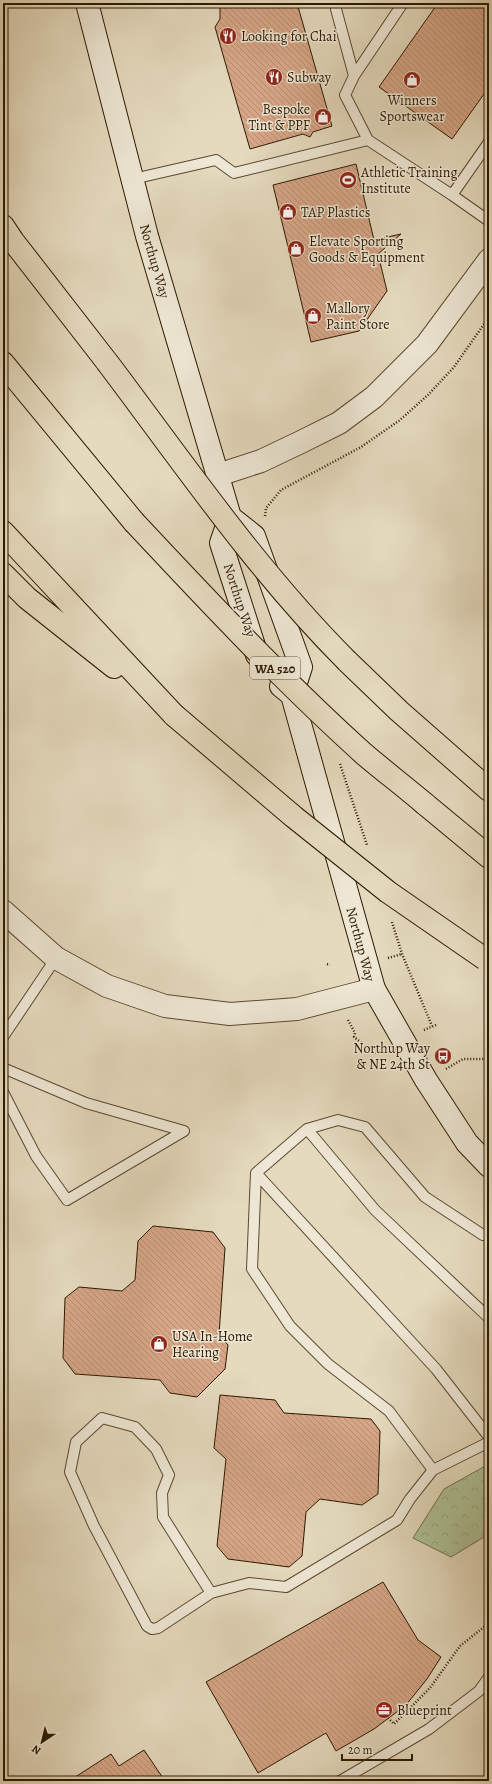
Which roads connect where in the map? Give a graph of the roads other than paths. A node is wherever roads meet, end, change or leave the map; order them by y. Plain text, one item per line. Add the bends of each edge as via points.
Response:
1 (88, 3) edge
2 (336, 3) edge
3 (403, 3) edge
4 (354, 76) junction
5 (368, 140) junction
6 (489, 142) edge
7 (133, 179) junction
8 (452, 195) junction
9 (489, 221) edge
10 (3, 226) edge
11 (489, 260) edge
12 (3, 355) edge
13 (9, 370) edge
14 (218, 475) junction
15 (230, 517) junction
16 (3, 532) edge
17 (3, 574) edge
18 (292, 695) junction
19 (174, 715) junction
20 (489, 790) edge
21 (489, 857) edge
22 (3, 911) edge
23 (56, 958) junction
24 (487, 961) edge
25 (374, 990) junction
26 (3, 1037) edge
27 (3, 1068) edge
28 (3, 1092) edge
29 (307, 1129) junction
30 (489, 1166) edge
31 (256, 1173) junction
32 (489, 1233) edge
33 (489, 1318) edge
34 (489, 1437) edge
35 (489, 1442) edge
36 (433, 1470) junction
37 (212, 1593) junction
38 (489, 1677) edge
39 (340, 1781) edge

1 - 7 main road, Northup Way
2 - 4 lane
3 - 4 lane
4 - 5 lane via 345,95
5 - 7 lane via 234,173 216,160
5 - 8 lane
6 - 8 lane
7 - 14 main road, Northup Way
8 - 9 lane
10 - 20 highway, bridge via 254,555 290,598 347,661 399,712
11 - 14 main road via 427,344 374,397 339,423 302,442 261,461
12 - 13 highway
13 - 21 highway, WA 520, bridge via 134,522 223,617 364,754
14 - 15 main road, Northup Way
15 - 18 main road via 254,536 301,667
15 - 18 main road, Northup Way via 221,543 262,669
16 - 19 highway
17 - 19 highway via 27,598
18 - 25 main road, Northup Way
19 - 24 highway, bridge via 381,887
22 - 23 main road
23 - 25 main road via 107,986 166,1006 230,1014 297,1009
23 - 26 lane
25 - 30 main road, Northup Way via 426,1080 467,1143
27 - 28 lane via 86,1103 184,1131 67,1200 36,1156
29 - 31 lane
29 - 32 lane via 338,1120 365,1127 425,1197 483,1235
29 - 33 lane via 375,1210
31 - 34 lane via 436,1369
31 - 36 lane via 252,1269 290,1326 328,1364 389,1411
35 - 36 lane
36 - 37 lane via 410,1498 397,1520 286,1587 249,1583
37 - 37 lane via 158,1628 152,1629 147,1626 94,1526 70,1472 76,1442 102,1418 136,1427 156,1449 169,1475 162,1493 163,1517
38 - 39 lane via 479,1691 429,1729

